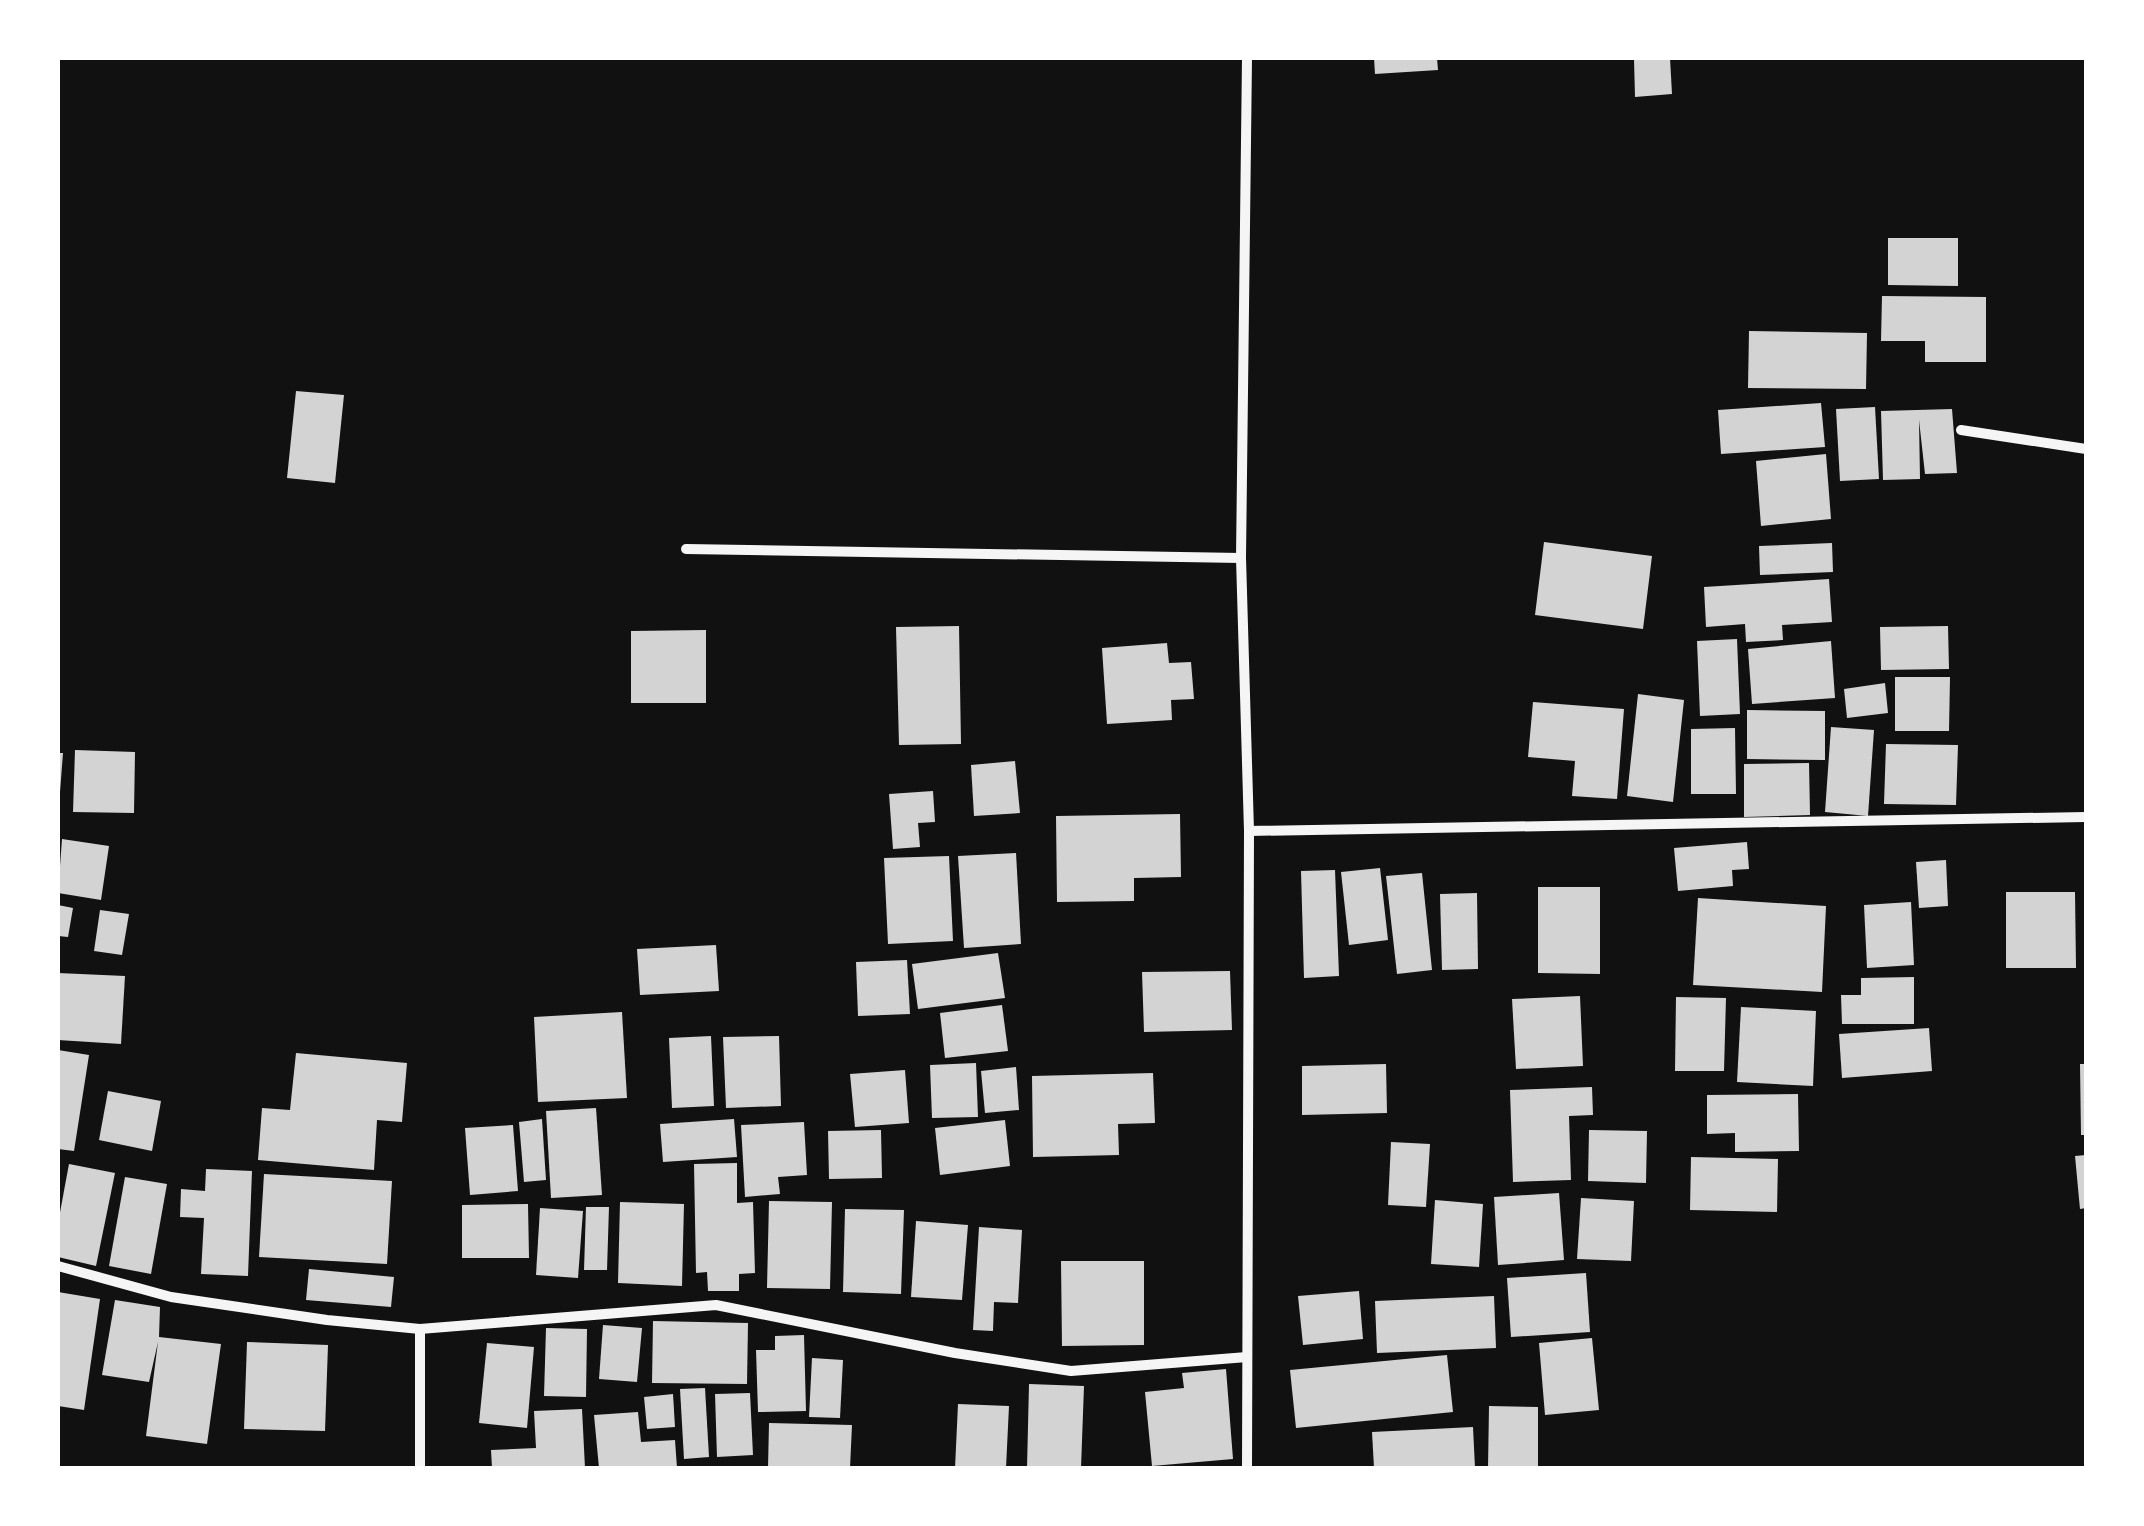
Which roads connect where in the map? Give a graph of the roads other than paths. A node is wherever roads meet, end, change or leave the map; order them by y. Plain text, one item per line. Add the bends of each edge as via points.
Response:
1 (1247, 58) edge
2 (1961, 430) dead end
3 (2086, 448) edge
4 (686, 549) dead end
5 (1241, 558) junction
6 (2086, 817) edge
7 (1248, 831) junction
8 (58, 1266) edge
9 (420, 1329) junction
10 (1247, 1357) junction
11 (420, 1468) edge
12 (1248, 1468) edge

1 - 5 street
2 - 3 street
4 - 5 street
5 - 7 street
6 - 7 street
7 - 10 street
8 - 9 street via 171,1297
9 - 10 street via 716,1305 1071,1371
9 - 11 street
10 - 12 street

